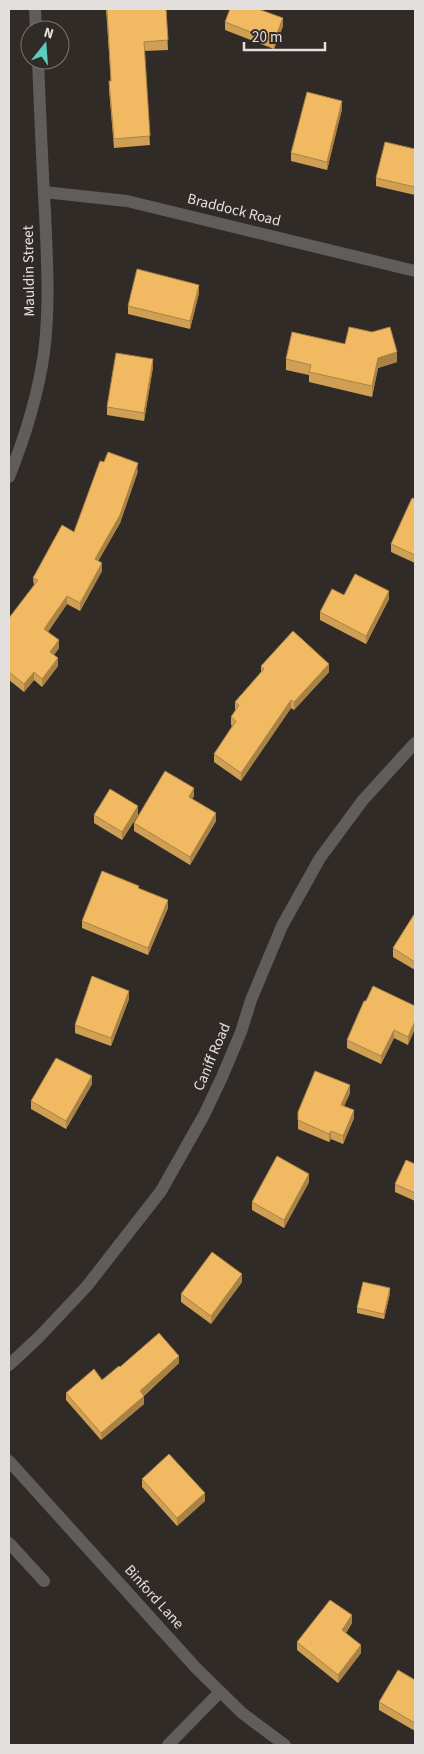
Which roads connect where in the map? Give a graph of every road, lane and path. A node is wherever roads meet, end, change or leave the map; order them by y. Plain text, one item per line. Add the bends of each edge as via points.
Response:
1 (38, 70) edge
2 (44, 192) junction
3 (415, 271) edge
4 (9, 477) edge
5 (415, 743) edge
6 (9, 1365) edge
7 (9, 1461) edge
8 (9, 1543) edge
9 (44, 1581) dead end
10 (220, 1692) junction
11 (168, 1745) edge
12 (285, 1745) edge

1 - 2 street, Mauldin Street
2 - 3 street, Braddock Road via 127,200
2 - 4 street, Mauldin Street via 47,312 44,352 38,387
5 - 6 street, Caniff Road via 363,800 320,858 282,926 241,1032 204,1115 161,1191 87,1286
7 - 10 street, Binford Lane
8 - 9 street
10 - 11 street
10 - 12 street, Binford Lane

